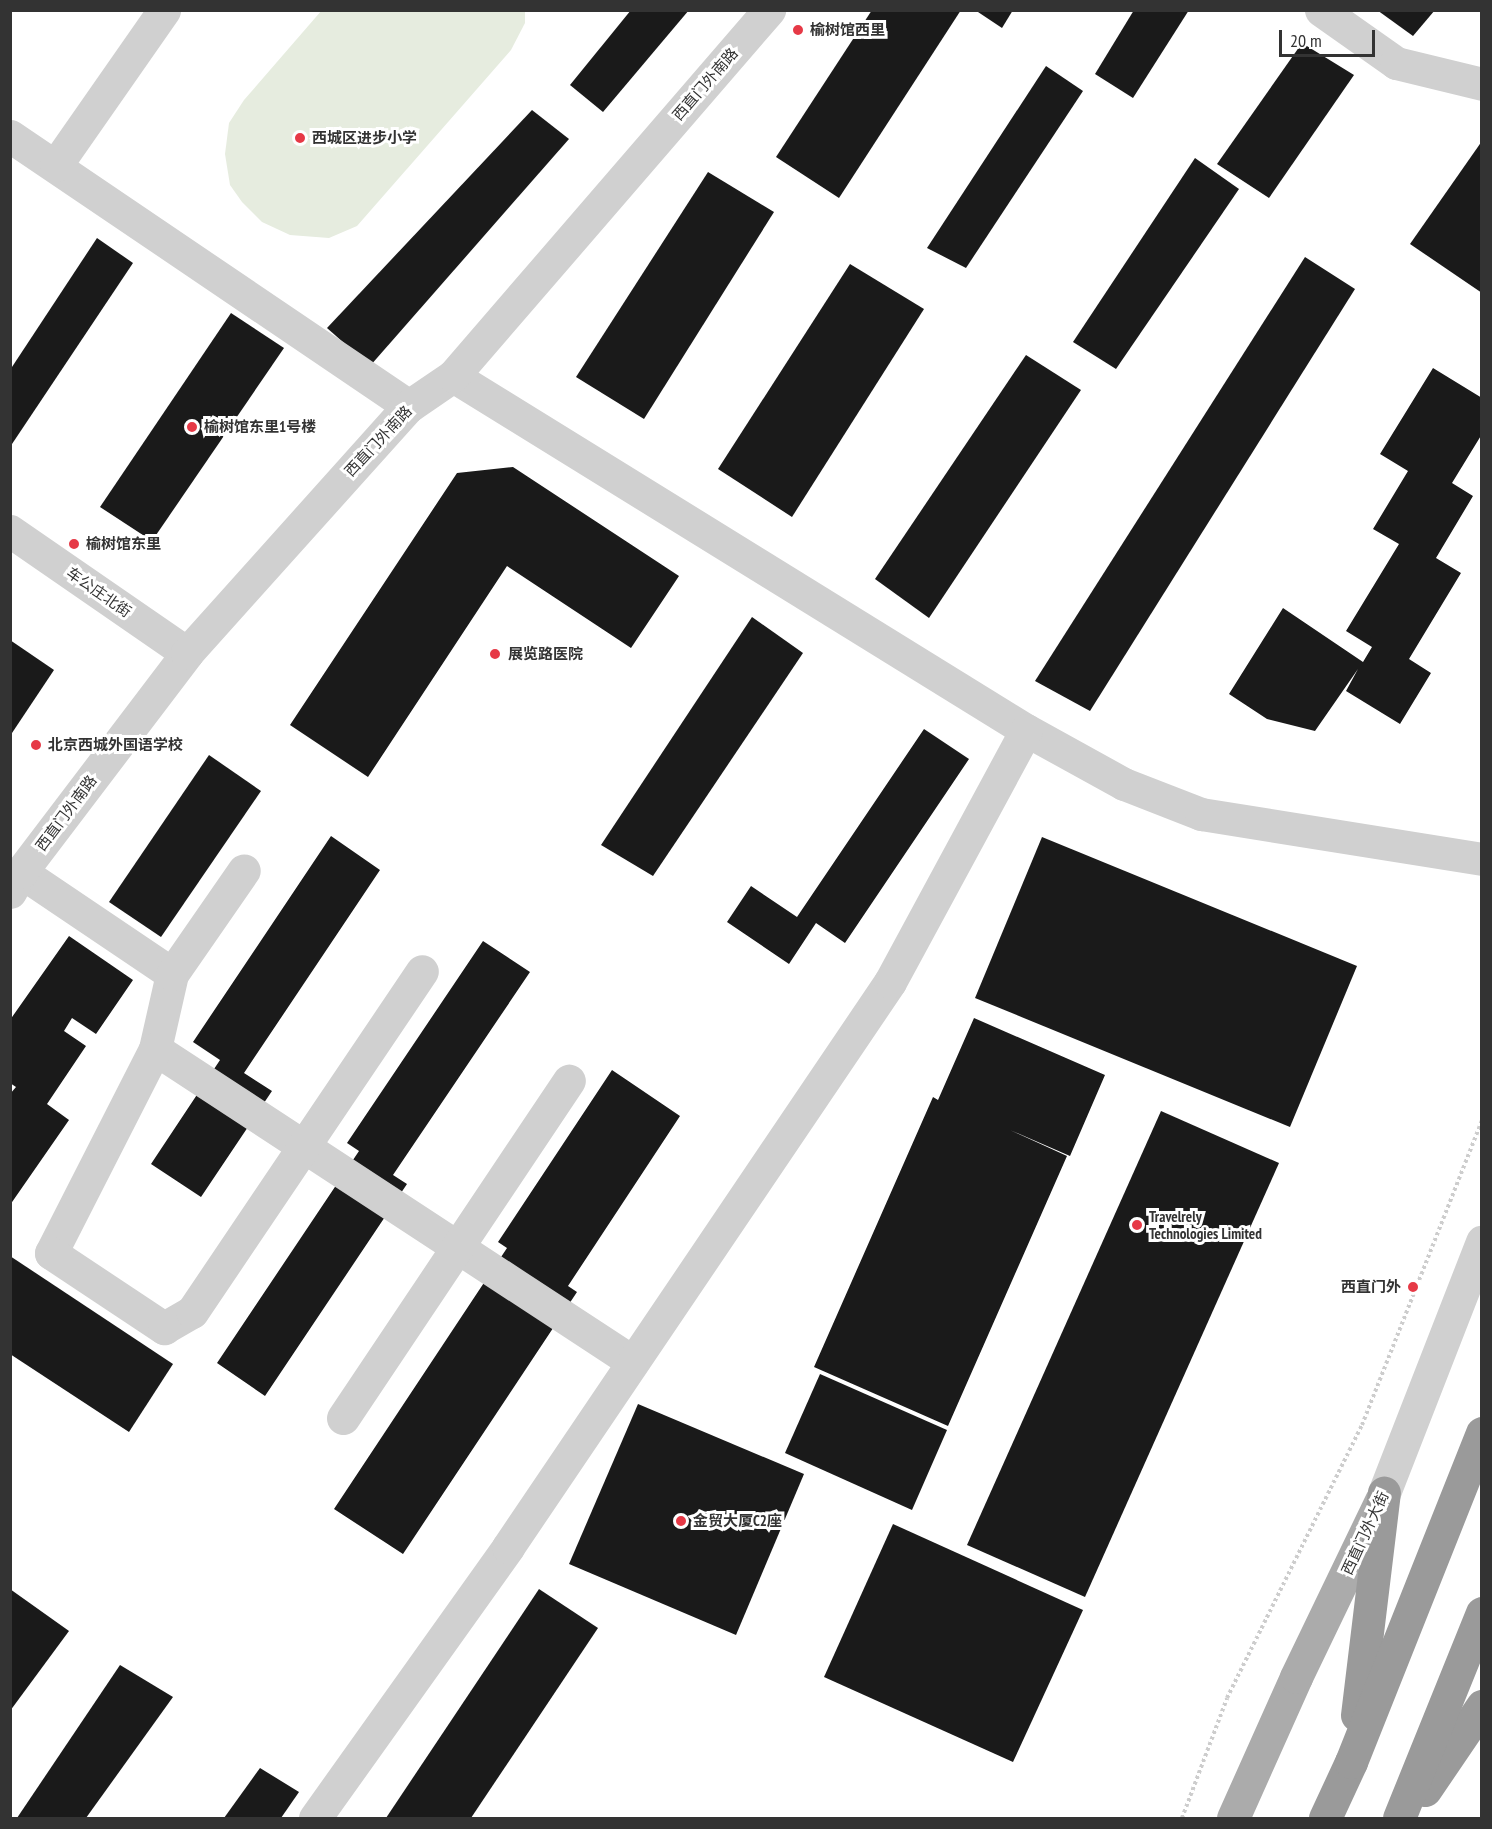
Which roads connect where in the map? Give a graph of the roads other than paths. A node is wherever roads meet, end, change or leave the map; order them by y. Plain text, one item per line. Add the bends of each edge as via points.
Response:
1 (164, 10) edge
2 (769, 10) edge
3 (1321, 10) edge
4 (1482, 84) edge
5 (10, 136) edge
6 (56, 165) junction
7 (453, 376) junction
8 (409, 405) junction
9 (10, 531) edge
10 (187, 653) junction
11 (1026, 730) junction
12 (1482, 859) edge
13 (244, 870) dead end
14 (16, 882) edge
15 (422, 970) dead end
16 (172, 974) junction
17 (155, 1049) junction
18 (569, 1081) dead end
19 (304, 1147) junction
20 (1482, 1241) edge
21 (457, 1247) junction
22 (633, 1362) junction
23 (343, 1418) dead end
24 (1482, 1433) edge
25 (1384, 1493) junction
26 (1482, 1613) edge
27 (1482, 1706) edge
28 (1351, 1762) junction
29 (315, 1818) edge
30 (1233, 1818) edge
31 (1325, 1818) edge
32 (1399, 1818) edge
33 (1406, 1818) edge

1 - 6 street
2 - 7 street, 西直门外南路
3 - 4 street via 1396,63
5 - 6 street
6 - 8 street
7 - 8 street, 西直门外南路
7 - 11 street
8 - 10 street, 西直门外南路
9 - 10 street, 车公庄北街
10 - 14 street, 西直门外南路
11 - 12 street via 1124,784 1201,814
11 - 22 street via 890,982
13 - 16 street
14 - 16 street
15 - 19 street
16 - 17 street
17 - 19 street
17 - 19 street via 51,1253 164,1328 192,1312
18 - 21 street
19 - 21 street
20 - 25 street, 西直门外大街
21 - 22 street
21 - 23 street
22 - 29 street via 508,1547
24 - 28 highway
25 - 28 highway
25 - 30 main road, 西直门外大街
26 - 32 highway
27 - 33 highway
28 - 31 highway

